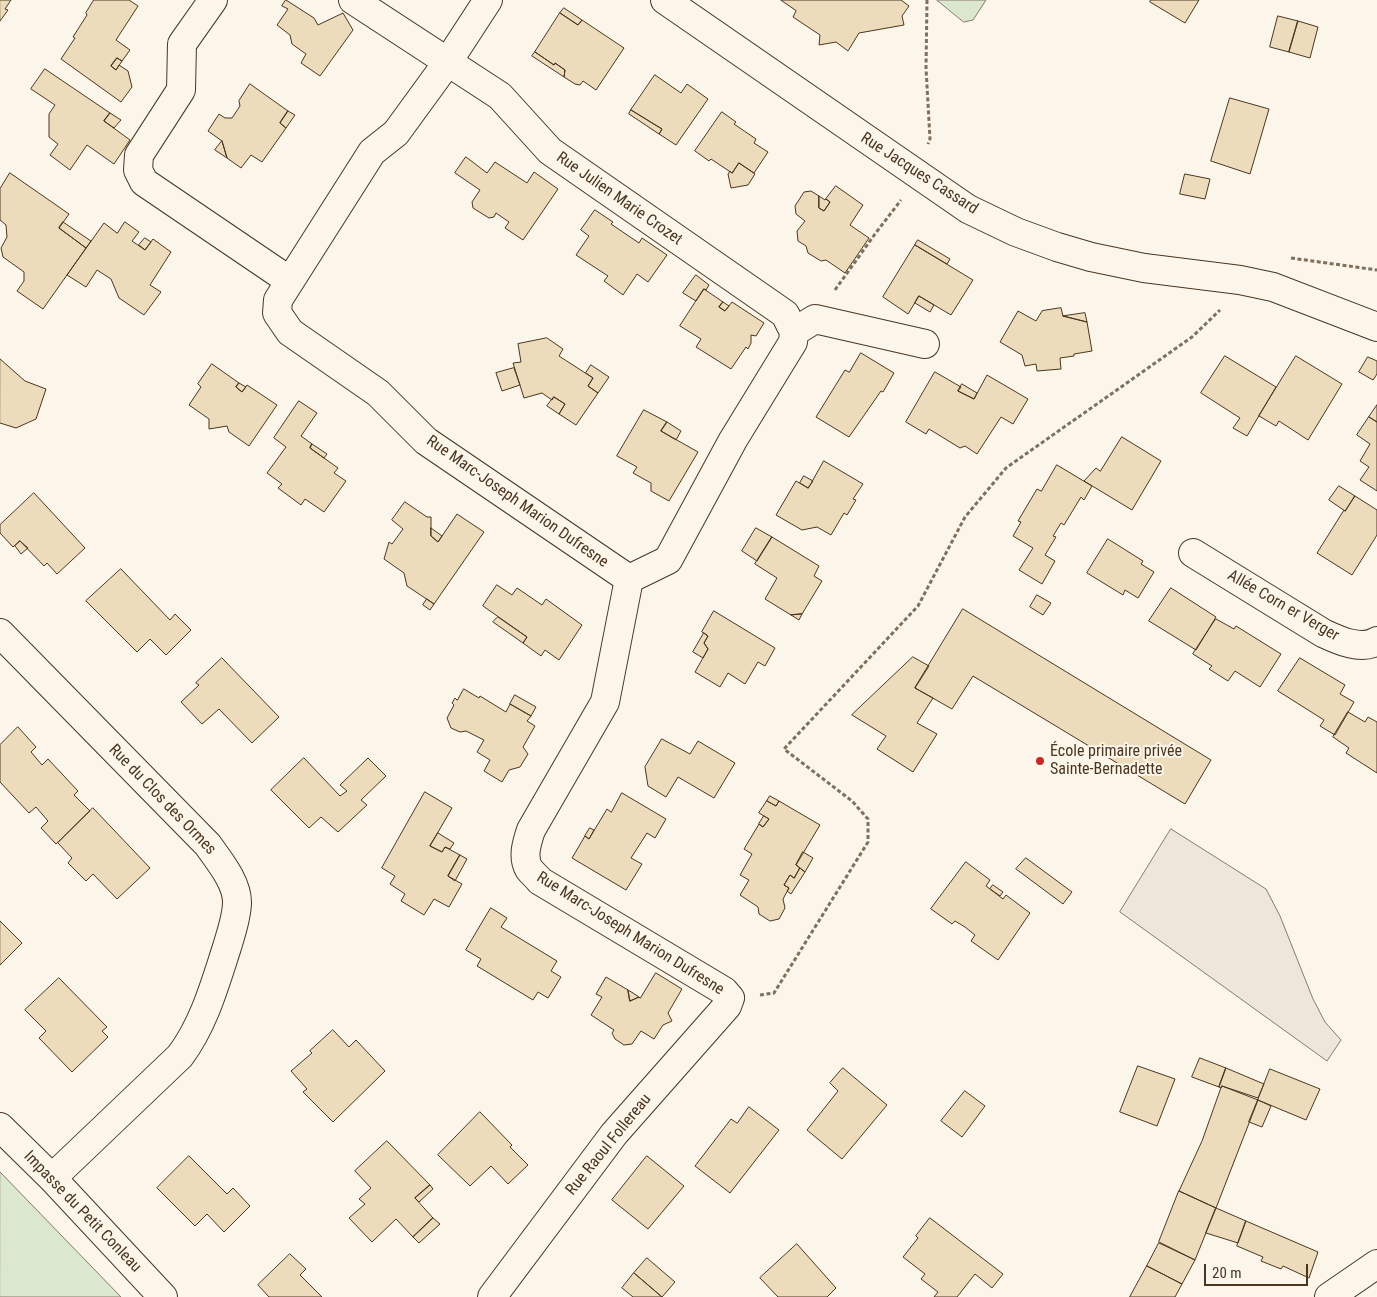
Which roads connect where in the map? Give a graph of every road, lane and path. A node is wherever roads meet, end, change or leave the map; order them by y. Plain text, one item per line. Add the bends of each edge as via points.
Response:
1 (213, 0) edge
2 (353, 0) edge
3 (488, 0) edge
4 (665, 0) edge
5 (927, 0) edge
6 (447, 63) junction
7 (919, 176) junction
8 (1240, 280) junction
9 (290, 281) junction
10 (804, 326) junction
11 (1377, 327) edge
12 (925, 344) dead end
13 (1193, 553) dead end
14 (629, 579) junction
15 (0, 633) edge
16 (1377, 641) edge
17 (730, 998) junction
18 (0, 1127) edge
19 (52, 1178) junction
20 (1375, 1271) edge
21 (164, 1297) edge
22 (492, 1297) edge
23 (1329, 1297) edge

1 - 9 street via 182,44 181,90 139,155 138,170 144,182
2 - 6 street, Rue Julien Marie Crozet
3 - 6 street, Rue Marc-Joseph Marion Dufresne
4 - 7 street, Rue Jacques Cassard
5 - 7 path via 930,138
6 - 9 street, Rue Marc-Joseph Marion Dufresne via 396,133 372,152
6 - 10 street, Rue Julien Marie Crozet via 500,96 550,151
7 - 8 street, Rue Jacques Cassard via 968,209 1056,247 1144,268
7 - 10 path
8 - 11 street, Rue Jacques Cassard via 1273,287
8 - 17 path via 1220,311 1192,337 1006,468 965,517 918,606 784,749 852,801 868,819 868,842 774,993
9 - 14 street, Rue Marc-Joseph Marion Dufresne via 278,300 277,313 290,332 378,393 426,441
10 - 12 street
10 - 14 street via 733,440 668,560
13 - 16 street, Allée Corn er Verger via 1323,633 1356,644
14 - 17 street, Rue Marc-Joseph Marion Dufresne via 606,702 531,830 525,853 529,869 540,881 724,991
15 - 19 street, Rue du Clos des Ormes via 208,845 233,885 237,901 221,966 192,1040 180,1056
17 - 22 street, Rue Raoul Follereau via 727,1006 614,1134
18 - 19 street, Impasse du Petit Conleau
19 - 21 street, Impasse du Petit Conleau
20 - 23 street

